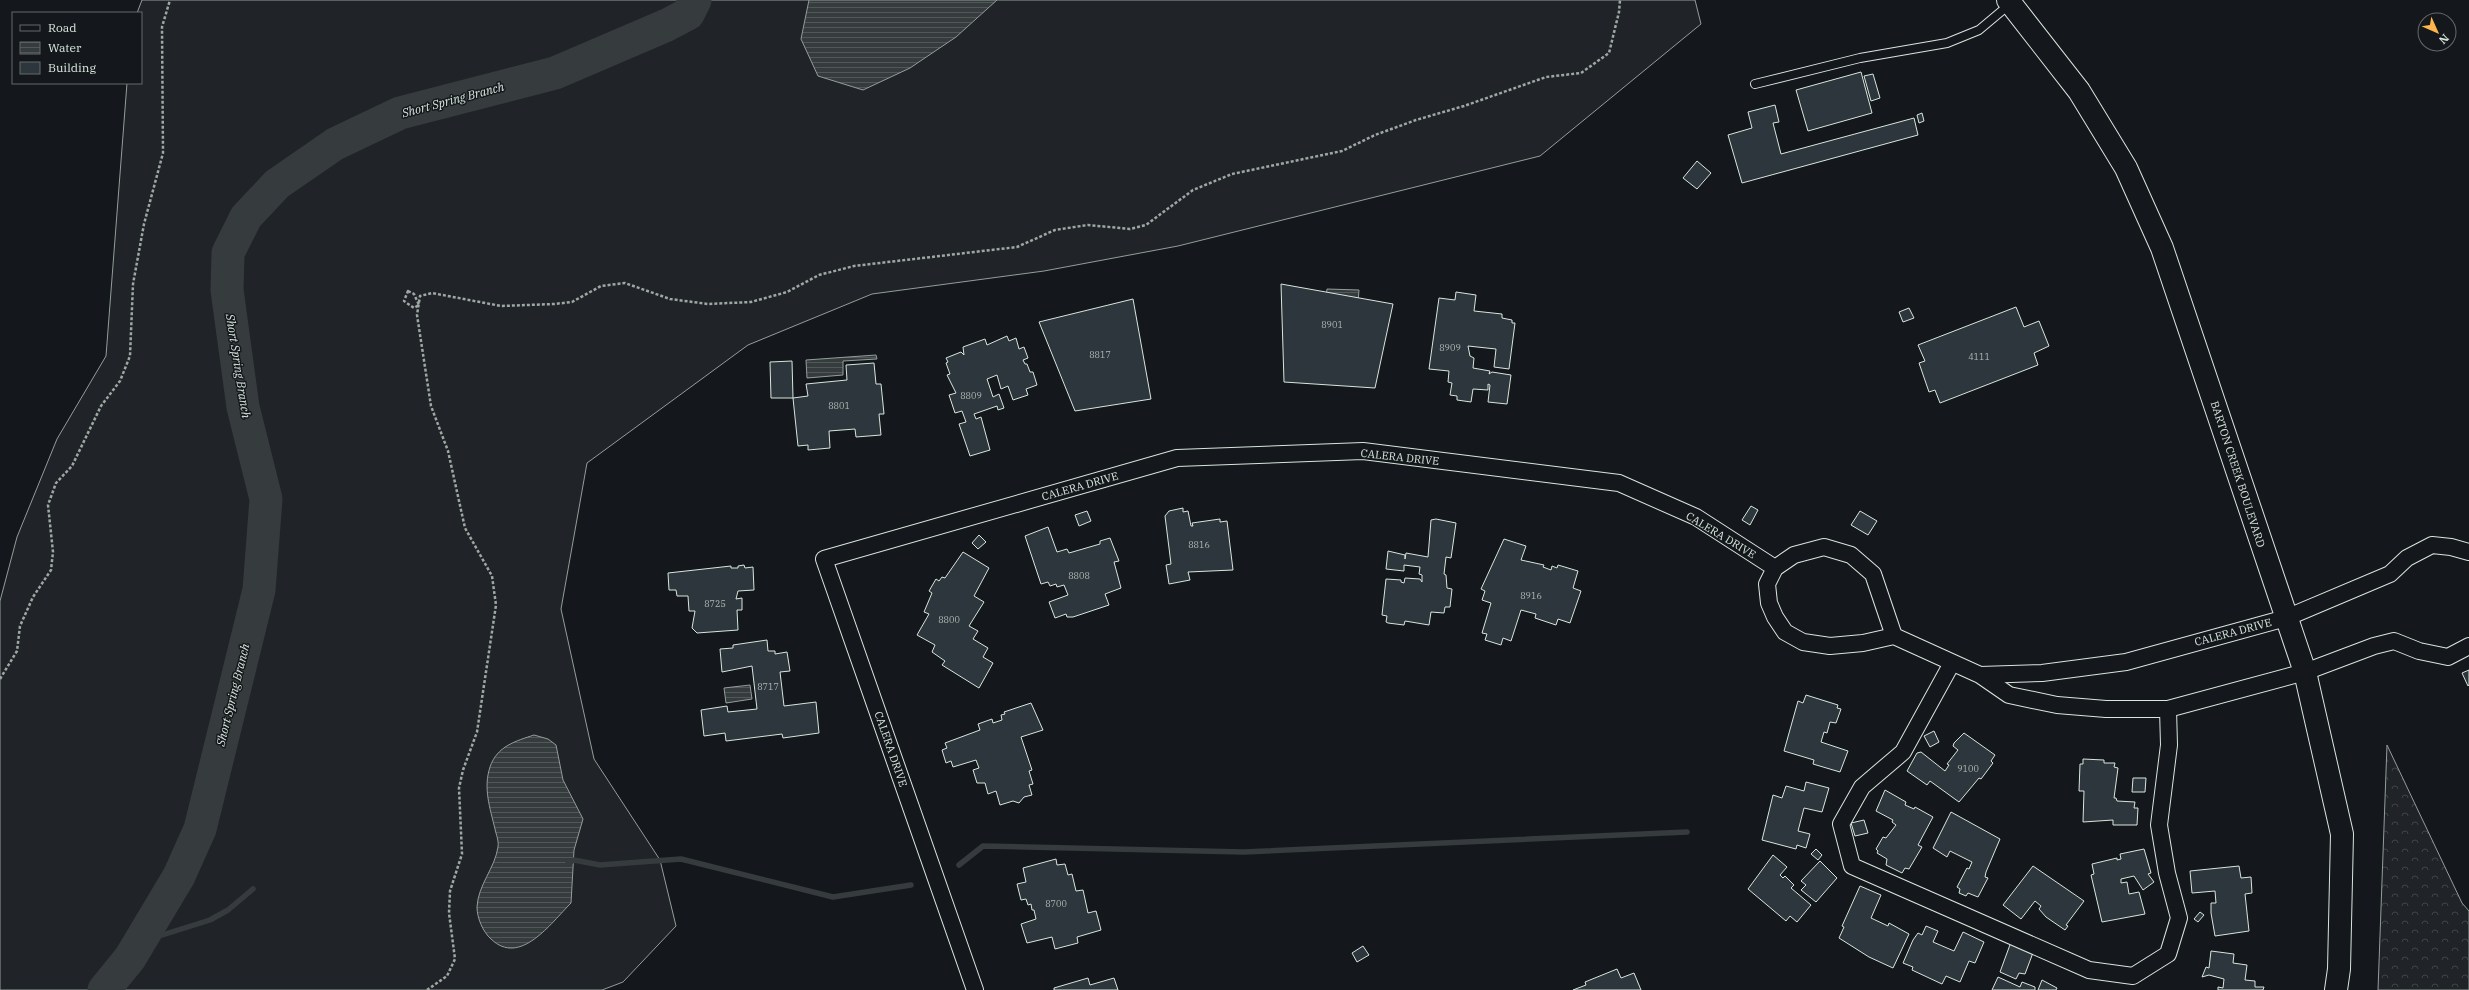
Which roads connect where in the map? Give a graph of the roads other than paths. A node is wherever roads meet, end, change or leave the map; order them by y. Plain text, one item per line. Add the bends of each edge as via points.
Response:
1 (2009, 2) edge
2 (1754, 84) dead end
3 (2469, 552) edge
4 (1775, 568) junction
5 (2286, 618) junction
6 (1894, 636) junction
7 (2469, 646) edge
8 (1952, 663) junction
9 (2305, 672) junction
10 (1980, 675) junction
11 (2168, 709) junction
12 (975, 990) edge
13 (2336, 990) edge

1 - 2 lane via 1979,30 1947,43 1860,58
1 - 5 street, BARTON CREEK BOULEVARD via 2078,91 2126,168 2162,248
3 - 5 street, CALERA DRIVE via 2432,545 2407,558 2390,574
4 - 6 street via 1794,555 1824,547 1851,555 1873,574
4 - 6 street via 1767,584 1775,617 1785,632 1803,642 1830,646 1864,643
4 - 12 street, CALERA DRIVE via 1696,517 1619,483 1363,451 1176,458 824,559
5 - 9 street, BARTON CREEK BOULEVARD
5 - 10 street, CALERA DRIVE via 2126,662 2042,673
6 - 8 street, CALERA DRIVE
7 - 9 street, CALERA DRIVE via 2448,657 2419,651 2394,641
8 - 10 street, CALERA DRIVE
8 - 11 street via 1903,752 1862,787 1841,824 1852,866 2089,970 2133,976 2168,954 2179,918 2167,874 2159,825 2169,746
9 - 11 street, CALERA DRIVE
9 - 13 street, BARTON CREEK BOULEVARD via 2342,834 2339,970
10 - 11 street, CALERA DRIVE via 2009,695 2057,705 2106,709

